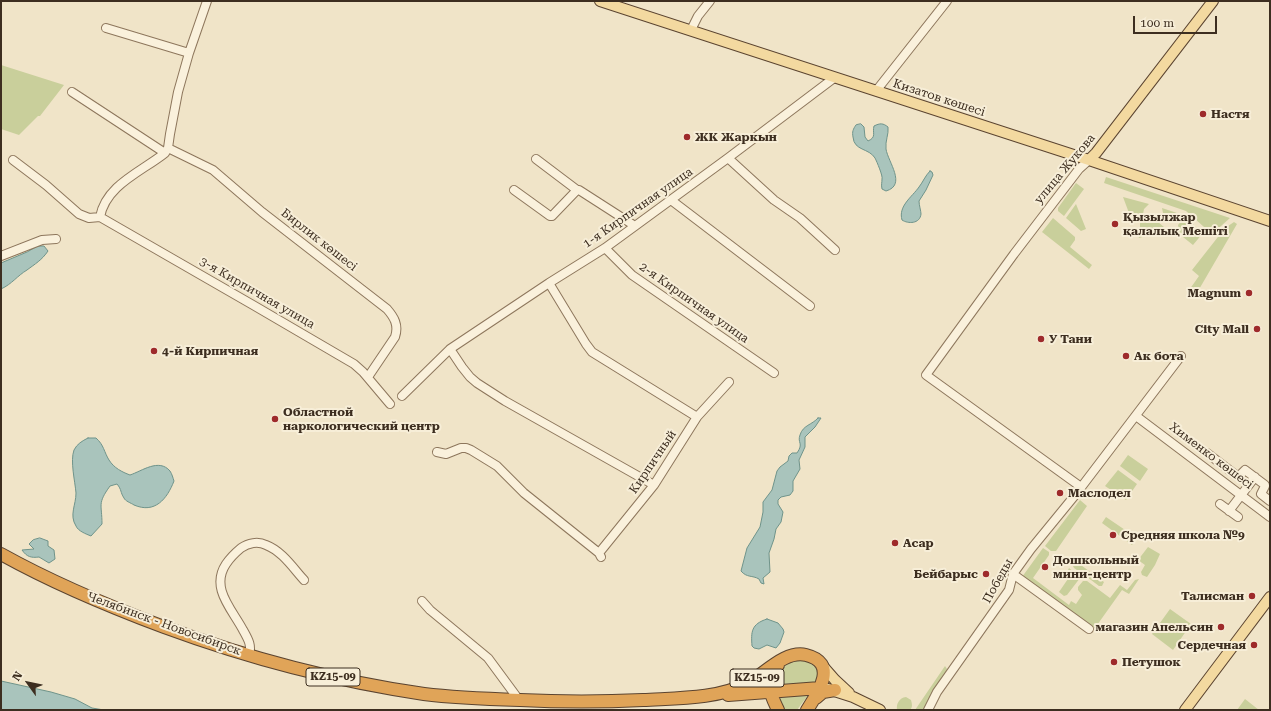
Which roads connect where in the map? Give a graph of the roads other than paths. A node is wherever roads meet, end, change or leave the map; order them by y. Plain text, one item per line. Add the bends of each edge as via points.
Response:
1 (207, 1) edge
2 (600, 1) edge
3 (710, 1) edge
4 (947, 1) edge
5 (1213, 1) edge
6 (106, 28) dead end
7 (691, 30) junction
8 (189, 53) junction
9 (834, 78) junction
10 (876, 91) junction
11 (72, 92) dead end
12 (167, 151) junction
13 (728, 158) junction
14 (536, 159) dead end
15 (13, 160) dead end
16 (1089, 160) junction
17 (514, 190) dead end
18 (576, 190) junction
19 (671, 200) junction
20 (100, 217) junction
21 (1270, 220) edge
22 (635, 226) junction
23 (56, 239) dead end
24 (605, 248) junction
25 (835, 250) dead end
26 (1, 256) edge
27 (549, 283) junction
28 (810, 306) dead end
29 (450, 348) junction
30 (1181, 356) dead end
31 (774, 373) dead end
32 (368, 377) junction
33 (729, 382) dead end
34 (402, 396) dead end
35 (390, 404) dead end
36 (1136, 416) junction
37 (697, 417) junction
38 (437, 452) dead end
39 (1207, 452) dead end
40 (1255, 477) junction
41 (654, 485) junction
42 (1081, 487) junction
43 (1241, 495) junction
44 (1270, 502) edge
45 (1220, 504) dead end
46 (1229, 511) junction
47 (1238, 517) dead end
48 (1270, 517) edge
49 (1, 554) edge
50 (1013, 574) junction
51 (304, 580) dead end
52 (1270, 596) edge
53 (422, 601) dead end
54 (1089, 629) dead end
55 (249, 655) junction
56 (785, 659) junction
57 (821, 664) junction
58 (771, 676) junction
59 (820, 688) junction
60 (788, 690) junction
61 (835, 690) junction
62 (770, 692) junction
63 (687, 697) junction
64 (853, 697) junction
65 (519, 700) junction
66 (809, 707) edge
67 (778, 710) edge
68 (880, 710) edge
69 (928, 710) edge
70 (1185, 710) edge

1 - 8 street
2 - 7 main road, Кизатов көшесі
3 - 7 street
4 - 10 street
5 - 16 main road, улица Жукова
6 - 8 street
7 - 9 main road, Кизатов көшесі
8 - 12 street via 178,92
9 - 10 main road, Кизатов көшесі
9 - 13 street, 1-я Кирпичная улица
10 - 16 main road, Кизатов көшесі
11 - 12 street, Бирлик көшесі
12 - 20 street via 122,182 104,204
12 - 32 street, Бирлик көшесі via 213,170 262,212 387,308 397,328 396,337
13 - 19 street, 1-я Кирпичная улица
13 - 25 street
14 - 18 street
15 - 20 street, 3-я Кирпичная улица via 79,214 90,218
16 - 21 main road, Кизатов көшесі
16 - 42 street, улица Жукова via 1079,169 926,375
17 - 18 street via 552,216
18 - 22 street
19 - 22 street, 1-я Кирпичная улица
19 - 28 street
20 - 32 street, 3-я Кирпичная улица via 354,364
22 - 24 street, 1-я Кирпичная улица
23 - 26 street via 42,240
24 - 27 street, 1-я Кирпичная улица
24 - 31 street, 2-я Кирпичная улица via 637,278
27 - 29 street, 1-я Кирпичная улица
27 - 37 street via 592,352
29 - 34 street, 1-я Кирпичная улица
29 - 41 street via 462,367 477,383
30 - 36 street, Победы
32 - 35 street, 3-я Кирпичная улица
33 - 37 street, Кирпичный
36 - 42 street, Победы
36 - 43 street, Хименко көшесі
37 - 41 street, Кирпичный
38 - 41 street, Кирпичный via 446,454 460,448 471,450 496,466 524,494 600,555
39 - 40 street via 1238,476 1245,470
40 - 43 street
40 - 44 street via 1265,484 1261,494
42 - 50 street, Победы
43 - 46 street
43 - 48 street, Хименко көшесі
45 - 46 street
46 - 47 street
49 - 55 highway, Челябинск - Новосибирск / KZ15-09 via 123,612 209,644
50 - 54 street
50 - 69 street, Победы via 1009,590 937,692
51 - 55 street via 280,553 261,542 245,545 230,558 221,576 220,585 226,602 250,642
52 - 70 main road
53 - 65 street via 488,658
55 - 65 highway, Челябинск - Новосибирск / KZ15-09 via 320,674 404,690 470,698
56 - 57 highway, Челябинск - Новосибирск / KZ15-09 via 803,655
56 - 58 highway
56 - 63 highway, Челябинск - Новосибирск / KZ15-09 via 734,690
57 - 59 highway via 824,674
57 - 64 main road
58 - 60 highway via 771,682 775,687
58 - 62 highway
59 - 60 highway, KZ15-09
59 - 61 main road
59 - 66 highway
60 - 62 highway, KZ15-09
61 - 64 main road
61 - 66 highway via 822,692
62 - 63 highway, KZ15-09
62 - 67 highway, KZ15-09
63 - 65 highway, Челябинск - Новосибирск / KZ15-09 via 594,702
64 - 68 main road

